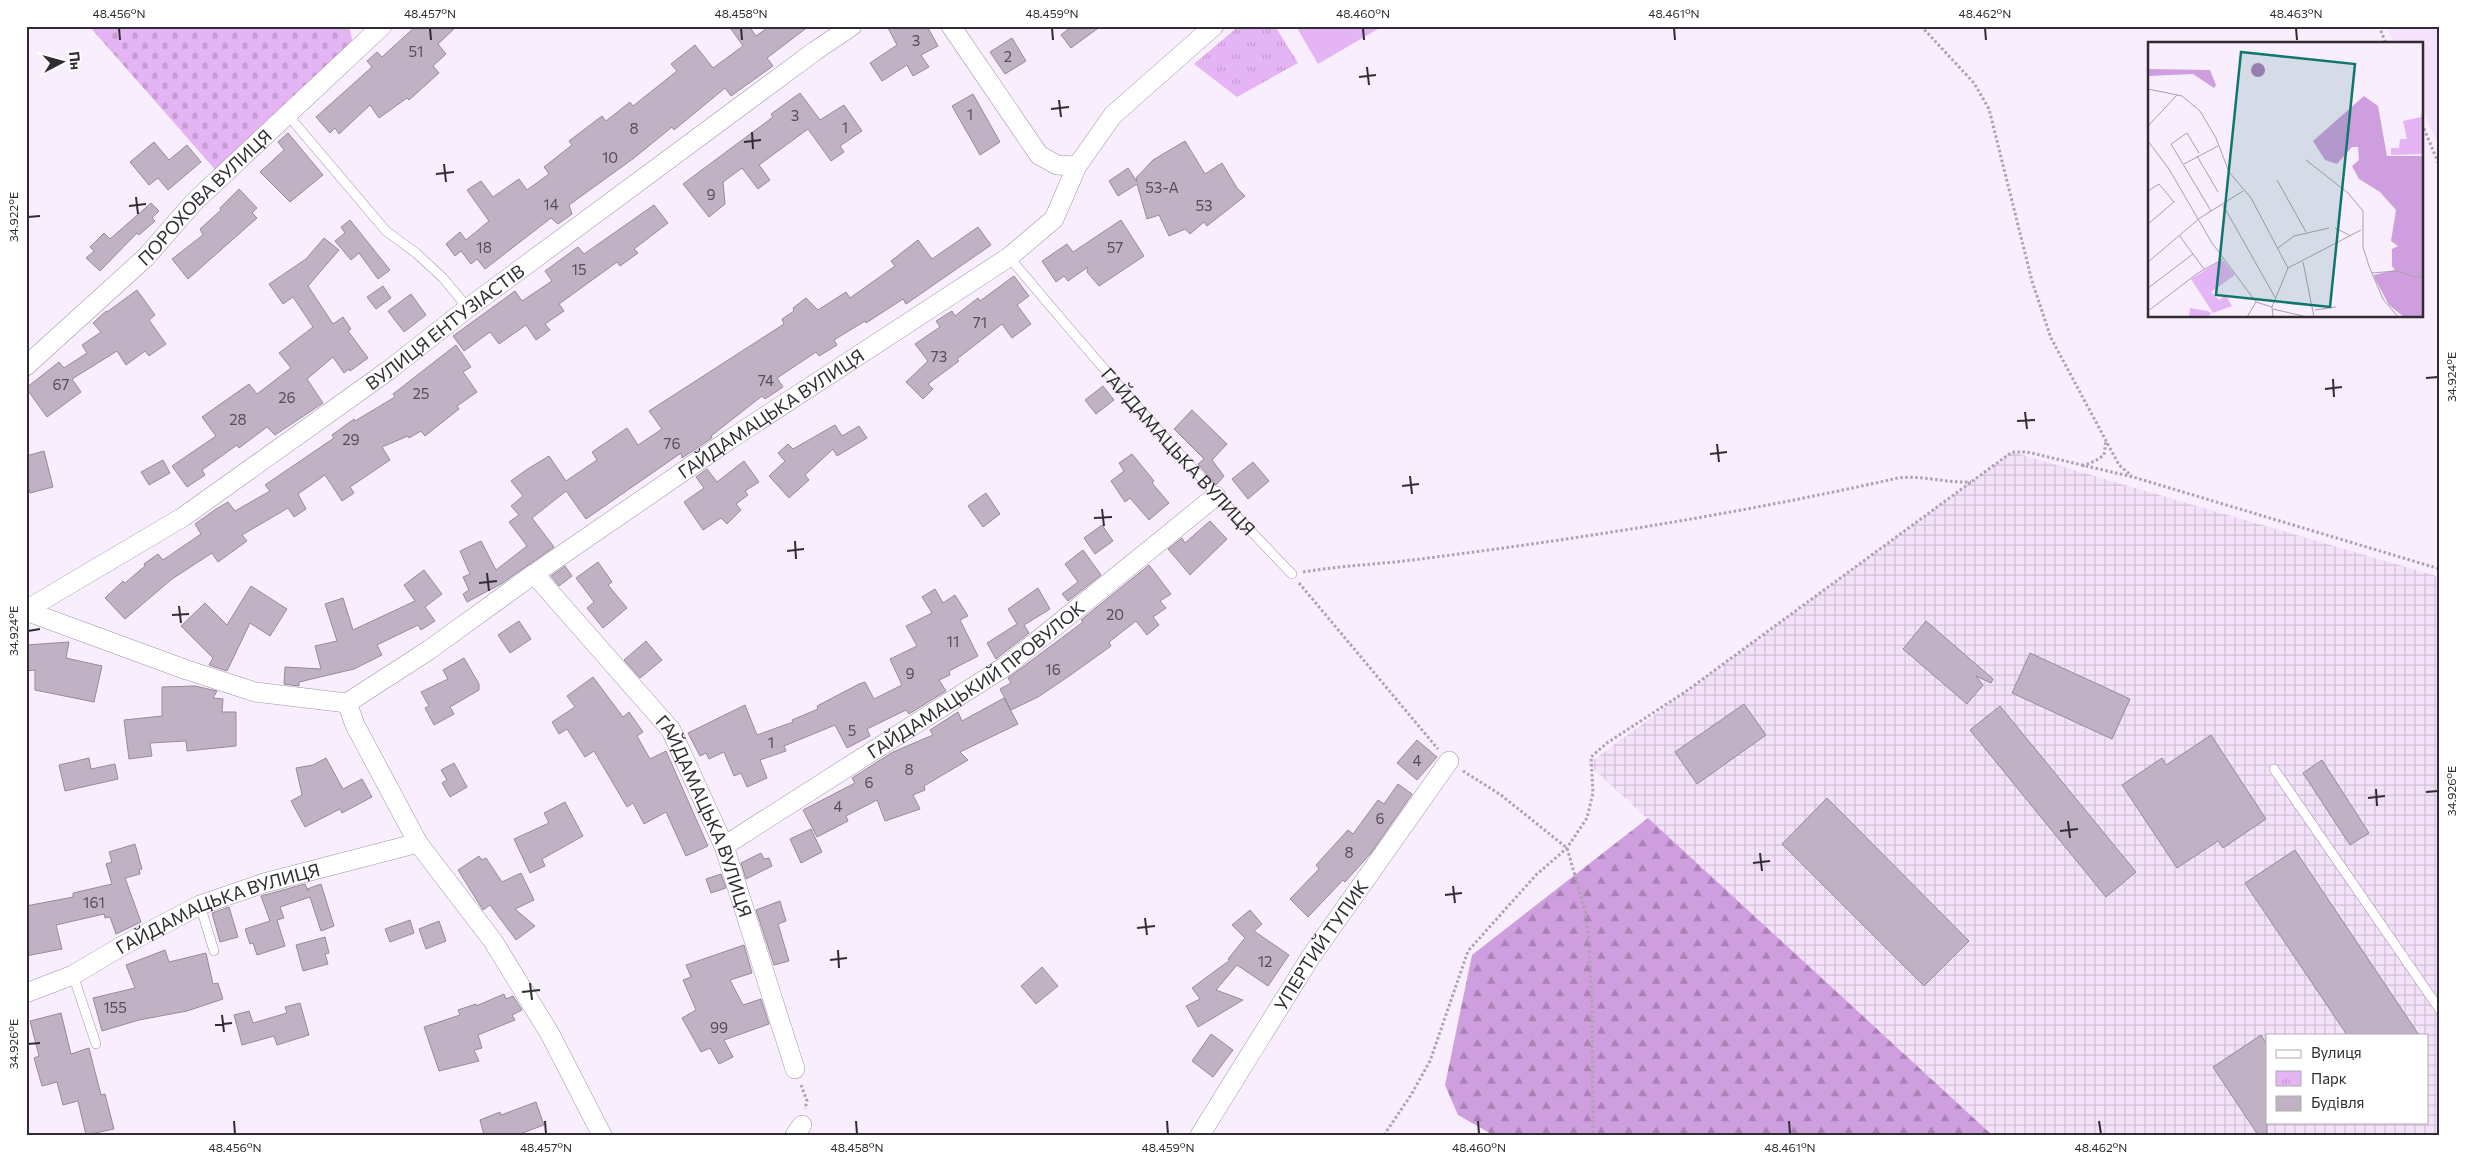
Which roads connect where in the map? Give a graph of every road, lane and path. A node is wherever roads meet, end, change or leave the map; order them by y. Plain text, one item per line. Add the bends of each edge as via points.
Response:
1 (852, 26) edge
2 (951, 26) edge
3 (1214, 26) edge
4 (1921, 26) edge
5 (2379, 26) edge
6 (372, 29) edge
7 (2385, 42) edge
8 (287, 114) junction
9 (2424, 129) edge
10 (1077, 166) junction
11 (2440, 167) edge
12 (1009, 257) junction
13 (468, 308) junction
14 (26, 366) edge
15 (2106, 440) junction
16 (2081, 466) junction
17 (2133, 477) junction
18 (1971, 482) junction
19 (1216, 496) junction
20 (2440, 569) edge
21 (534, 574) junction
22 (1292, 574) junction
23 (26, 610) edge
24 (347, 703) junction
25 (1449, 761) junction
26 (2274, 769) dead end
27 (418, 843) junction
28 (724, 846) junction
29 (1567, 848) junction
30 (200, 906) junction
31 (214, 951) dead end
32 (73, 975) junction
33 (26, 993) edge
34 (2440, 1010) edge
35 (96, 1044) dead end
36 (795, 1069) joint
37 (798, 1130) edge
38 (602, 1135) edge
39 (1200, 1135) edge
40 (1384, 1135) edge
41 (1592, 1135) edge

1 - 13 street, ВУЛИЦЯ ЕНТУЗІАСТІВ via 815,50
2 - 10 street via 1039,155 1057,164
3 - 10 street, ГАЙДАМАЦЬКА ВУЛИЦЯ via 1113,115
4 - 15 path via 1974,83 1989,109 2032,282 2051,338
5 - 7 path
6 - 8 street, ПОРОХОВА ВУЛИЦЯ
8 - 13 lane via 386,231 416,253
8 - 14 street, ПОРОХОВА ВУЛИЦЯ via 194,202 146,257
9 - 11 path
10 - 12 street, ГАЙДАМАЦЬКА ВУЛИЦЯ via 1054,219
12 - 19 lane, ГАЙДАМАЦЬКА ВУЛИЦЯ via 1098,365
12 - 21 street, ГАЙДАМАЦЬКА ВУЛИЦЯ via 729,440
13 - 23 street, ВУЛИЦЯ ЕНТУЗІАСТІВ via 388,370 184,517
15 - 16 path via 2104,454
15 - 17 path via 2119,464
16 - 17 path
16 - 18 path via 2027,452 2012,452
17 - 20 path
18 - 22 path via 1949,483 1915,476 1726,513 1426,559
18 - 29 path via 1692,687 1591,757 1593,793 1587,818
19 - 22 lane, ГАЙДАМАЦЬКА ВУЛИЦЯ
19 - 28 street, ГАЙДАМАЦЬКИЙ ПРОВУЛОК via 1006,666
21 - 24 street, ГАЙДАМАЦЬКА ВУЛИЦЯ via 429,650
21 - 28 street, ГАЙДАМАЦЬКА ВУЛИЦЯ via 671,730
22 - 25 path
23 - 24 street via 255,692
24 - 27 street via 355,725
25 - 29 path via 1501,795
25 - 39 street, УПЕРТИЙ ТУПИК via 1310,958
26 - 34 lane
27 - 30 street, ГАЙДАМАЦЬКА ВУЛИЦЯ via 264,883
27 - 38 street via 493,941 550,1034
28 - 36 street, ГАЙДАМАЦЬКА ВУЛИЦЯ
29 - 40 path via 1536,875 1468,951 1430,1061
29 - 41 path via 1585,910 1589,941
30 - 31 lane
30 - 32 street, ГАЙДАМАЦЬКА ВУЛИЦЯ
32 - 33 street, ГАЙДАМАЦЬКА ВУЛИЦЯ
32 - 35 lane
36 - 37 path via 807,1101

